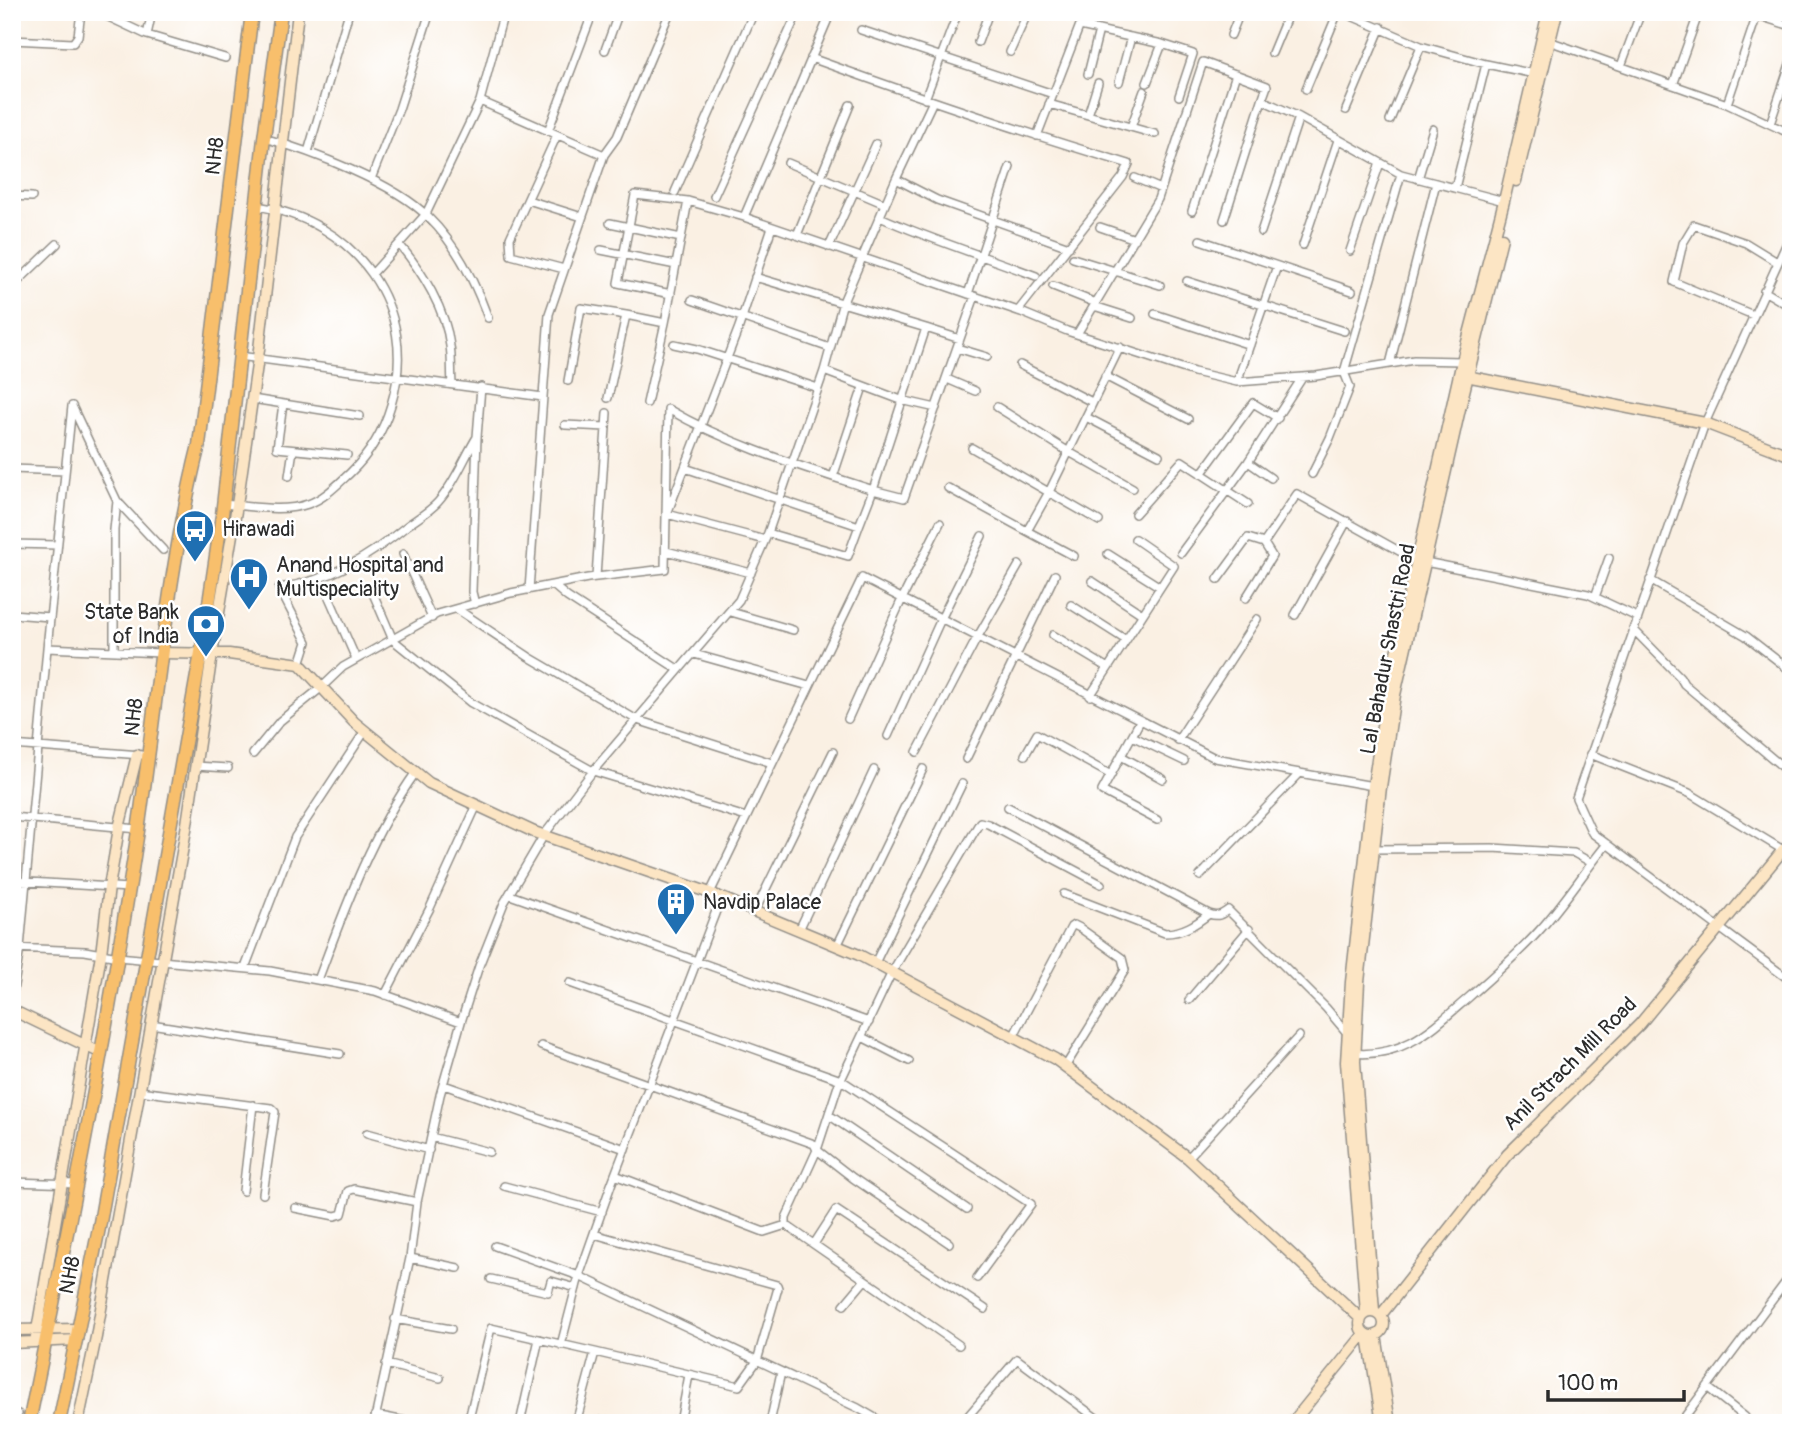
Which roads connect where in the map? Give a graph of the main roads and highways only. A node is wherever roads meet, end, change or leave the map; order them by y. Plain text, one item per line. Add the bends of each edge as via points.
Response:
1 (251, 12) edge
2 (281, 12) edge
3 (29, 1423) edge
4 (59, 1423) edge

1 - 3 main road, NH8 via 199,445 183,508 142,755 138,829 118,957 77,1184 42,1336
2 - 4 main road, NH8 via 206,654

